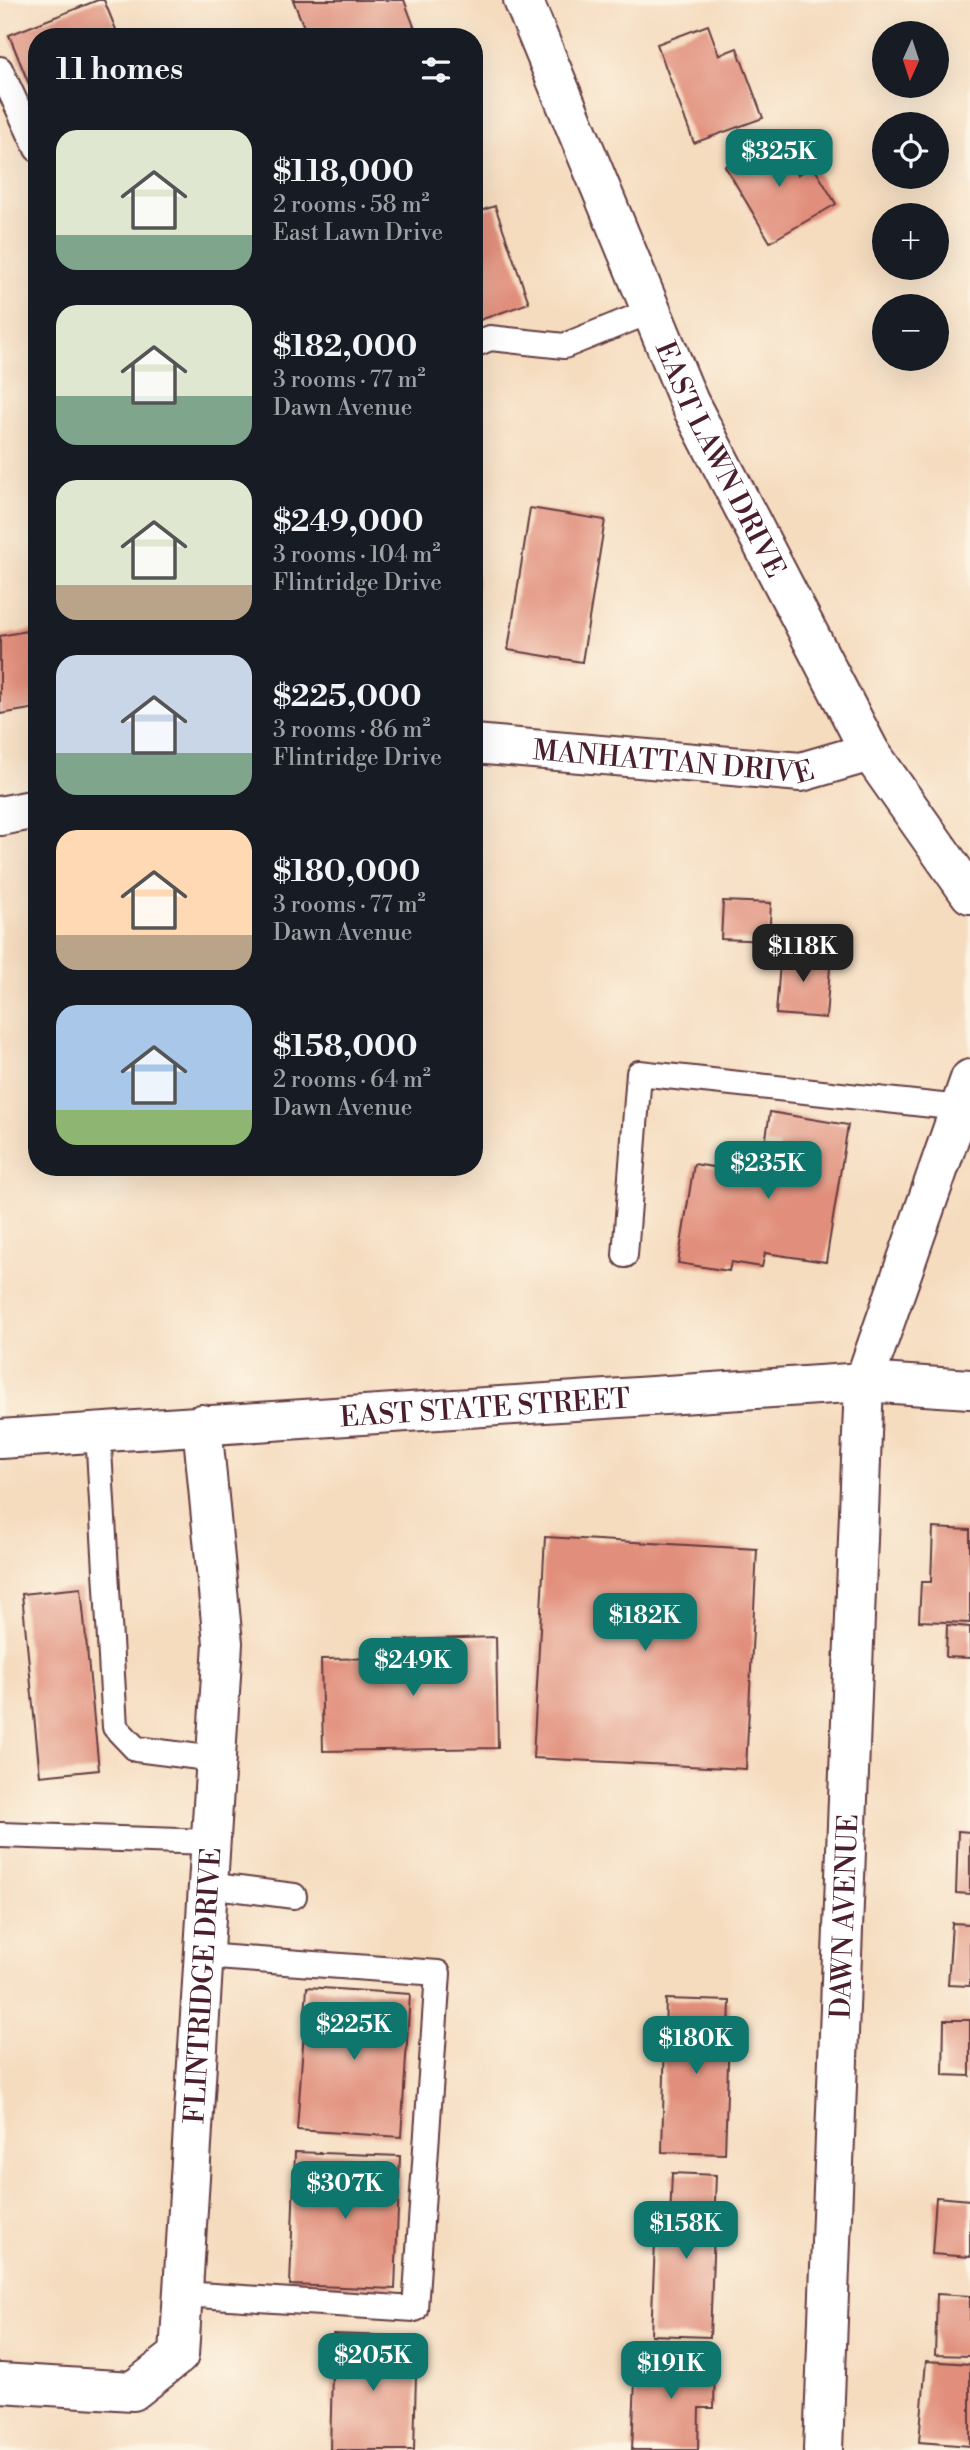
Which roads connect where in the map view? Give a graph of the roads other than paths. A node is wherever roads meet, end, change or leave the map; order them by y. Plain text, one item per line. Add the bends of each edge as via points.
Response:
1 (523, 0) edge
2 (0, 69) edge
3 (28, 130) edge
4 (651, 312) junction
5 (483, 341) edge
6 (483, 745) edge
7 (870, 752) junction
8 (28, 811) edge
9 (0, 816) edge
10 (970, 894) edge
11 (965, 1093) edge
12 (625, 1255) dead end
13 (864, 1382) junction
14 (970, 1389) edge
15 (202, 1424) junction
16 (98, 1432) junction
17 (0, 1439) edge
18 (215, 1759) junction
19 (0, 1835) edge
20 (210, 1842) junction
21 (207, 1885) junction
22 (294, 1896) dead end
23 (203, 1956) junction
24 (182, 2294) junction
25 (0, 2383) edge
26 (823, 2450) edge

1 - 4 street, EAST LAWN DRIVE
2 - 3 lane
4 - 5 lane via 564,346
4 - 7 street, EAST LAWN DRIVE via 688,402
6 - 7 street, MANHATTAN DRIVE via 801,772
7 - 10 street, EAST LAWN DRIVE
8 - 9 street
11 - 12 lane via 639,1073
11 - 13 street, DAWN AVENUE
13 - 14 street, EAST STATE STREET
13 - 15 street, EAST STATE STREET
13 - 26 street, DAWN AVENUE
15 - 16 street, EAST STATE STREET
15 - 18 street, FLINTRIDGE DRIVE via 223,1643
16 - 17 street, EAST STATE STREET
16 - 18 lane via 115,1727 136,1749
18 - 20 street, FLINTRIDGE DRIVE
19 - 20 lane
20 - 21 street, FLINTRIDGE DRIVE
21 - 22 lane
21 - 23 street, FLINTRIDGE DRIVE
23 - 24 street, FLINTRIDGE DRIVE
23 - 24 lane via 438,1973 415,2309
24 - 25 street, FLINTRIDGE DRIVE via 179,2355 133,2391

